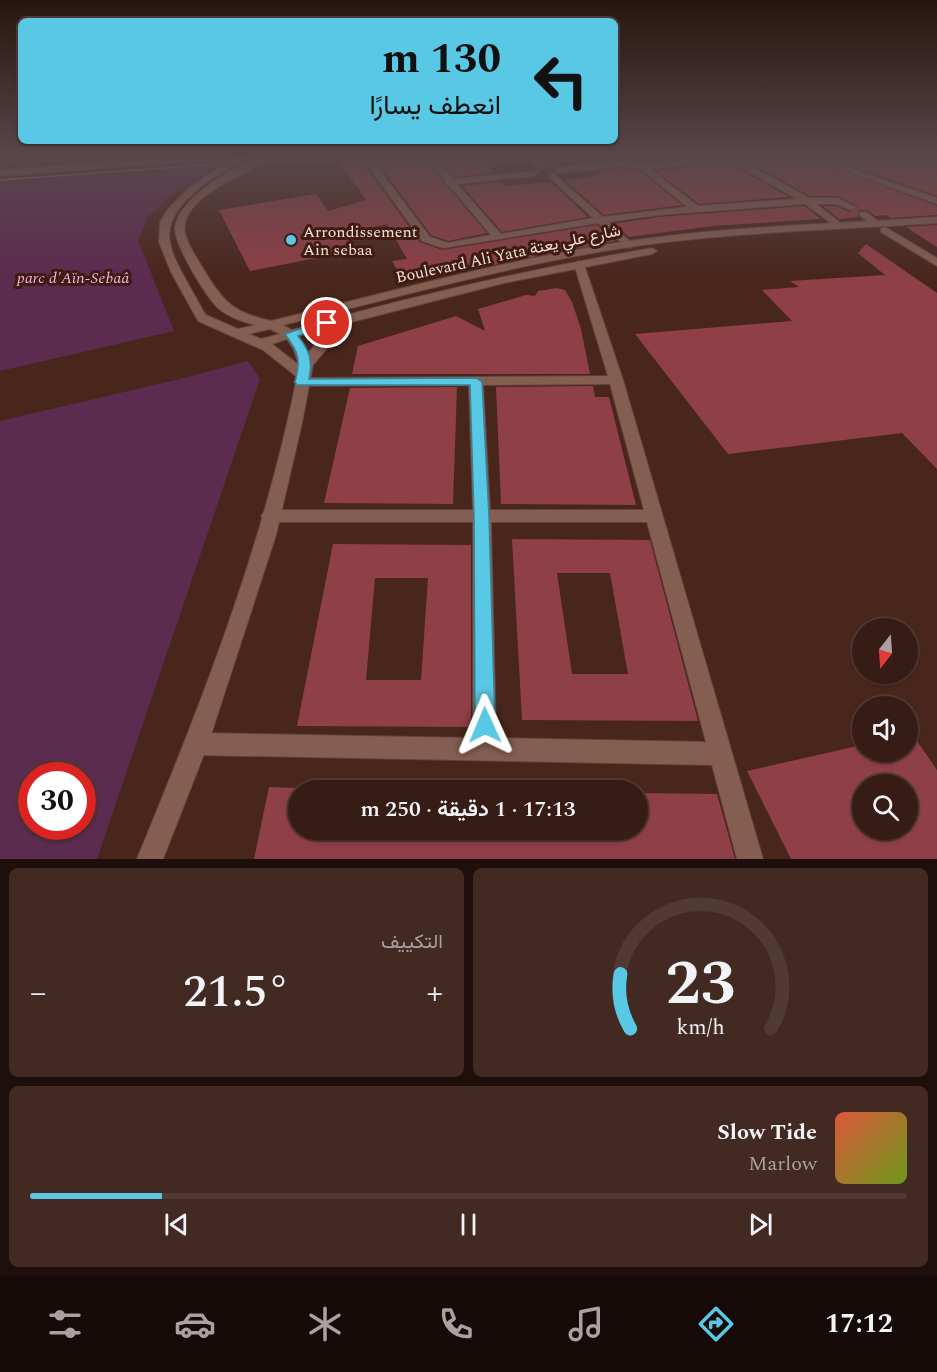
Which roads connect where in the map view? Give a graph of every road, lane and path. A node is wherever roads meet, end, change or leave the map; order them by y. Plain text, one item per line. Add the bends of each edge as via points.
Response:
1 (185, 197) edge
2 (200, 197) edge
3 (395, 197) edge
4 (462, 197) edge
5 (578, 197) edge
6 (680, 197) edge
7 (800, 197) edge
8 (807, 201) junction
9 (851, 207) dead end
10 (695, 209) junction
11 (863, 214) dead end
12 (937, 219) edge
13 (599, 220) junction
14 (839, 226) junction
15 (937, 226) edge
16 (881, 227) junction
17 (498, 237) junction
18 (628, 244) junction
19 (937, 263) edge
20 (579, 264) junction
21 (345, 318) junction
22 (270, 325) junction
23 (234, 333) junction
24 (291, 334) junction
25 (261, 343) junction
26 (303, 374) junction
27 (615, 380) junction
28 (476, 382) junction
29 (270, 516) junction
30 (482, 516) junction
31 (654, 516) junction
32 (197, 744) junction
33 (485, 748) junction
34 (722, 754) junction
35 (150, 859) edge
36 (750, 859) edge

1 - 23 street via 171,212 163,229 164,242 202,318
2 - 22 street via 186,213 180,228 188,251 225,309
3 - 17 street via 426,239 447,246
4 - 17 street
5 - 13 street
6 - 10 street
7 - 8 street
8 - 9 street via 831,200
8 - 10 street
8 - 14 street
10 - 13 street
11 - 16 street
12 - 16 street, Boulevard Ali Yata شارع علي يعتة
13 - 17 street
13 - 18 street
14 - 16 street, Boulevard Ali Yata شارع علي يعتة
14 - 18 street, Boulevard Ali Yata شارع علي يعتة via 724,232
15 - 16 street, Boulevard Ali Yata شارع علي يعتة
16 - 19 street
16 - 20 street, Boulevard Ali Yata شارع علي يعتة via 715,242
18 - 22 street, Boulevard Ali Yata شارع علي يعتة via 448,280
20 - 21 street, Boulevard Ali Yata شارع علي يعتة
20 - 27 street
21 - 24 street, Boulevard Ali Yata شارع علي يعتة
21 - 26 street
22 - 23 street, Boulevard Ali Yata شارع علي يعتة
22 - 24 street
23 - 25 street
24 - 25 street, Boulevard Ali Yata شارع علي يعتة
24 - 26 street via 300,346
25 - 26 street
26 - 28 street
26 - 29 street via 295,423
27 - 28 street
27 - 31 street
28 - 30 street
29 - 30 street
29 - 32 street
30 - 31 street
30 - 33 street
31 - 34 street
32 - 33 street
32 - 35 street
33 - 34 street
34 - 36 street

